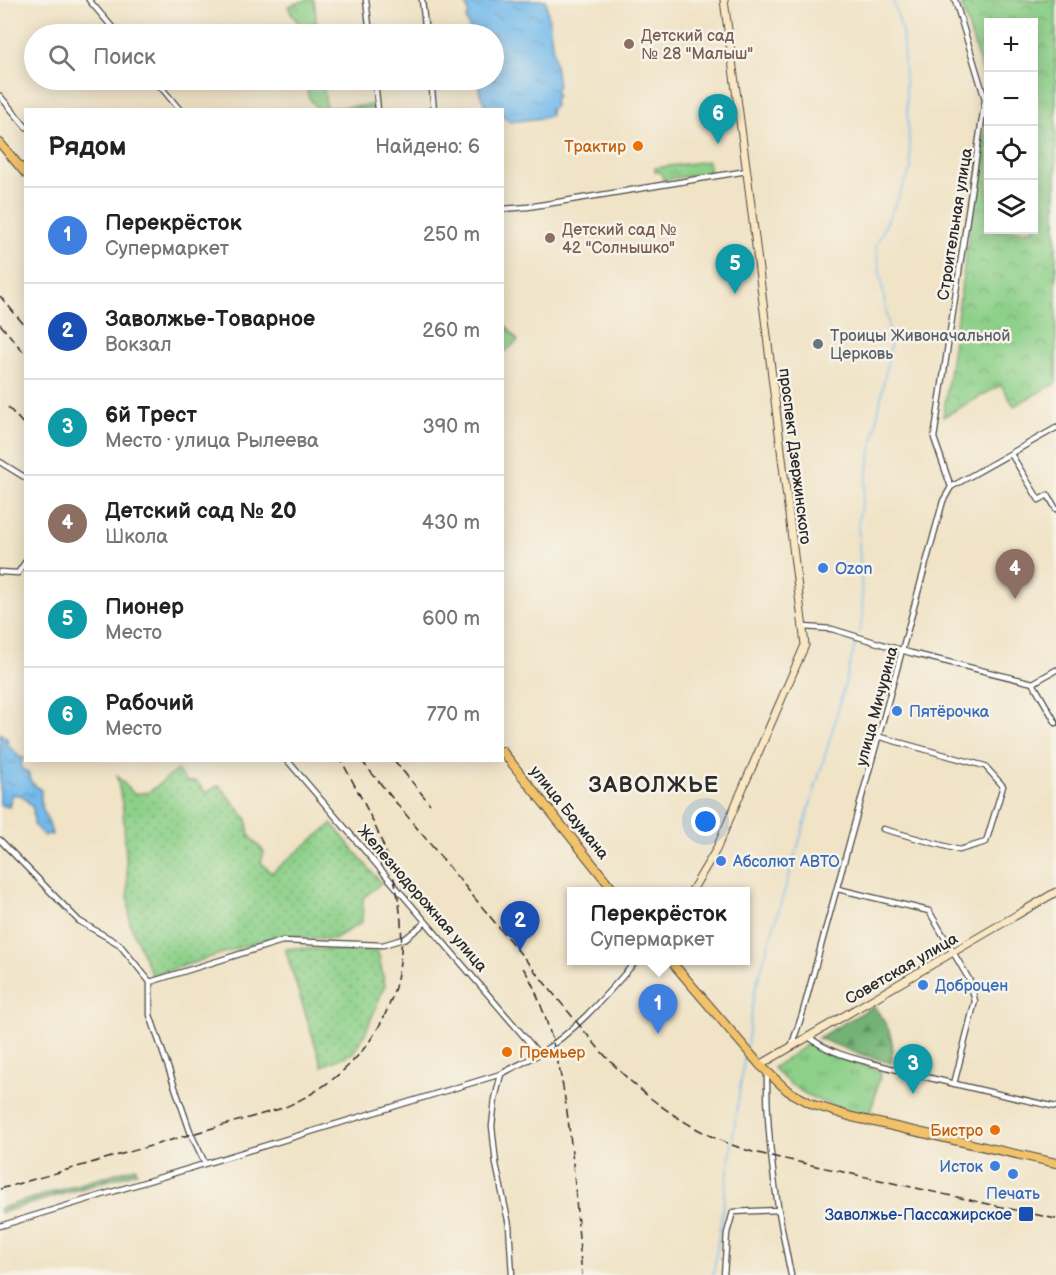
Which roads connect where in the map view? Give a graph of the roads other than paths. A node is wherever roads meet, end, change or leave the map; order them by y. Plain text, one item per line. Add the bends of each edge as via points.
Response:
1 (90, 0) edge
2 (366, 0) edge
3 (422, 0) edge
4 (724, 0) edge
5 (955, 0) edge
6 (110, 24) edge
7 (369, 24) edge
8 (425, 24) edge
9 (163, 90) edge
10 (376, 90) edge
11 (432, 90) edge
12 (0, 96) edge
13 (178, 108) edge
14 (378, 108) edge
15 (434, 108) edge
16 (24, 125) edge
17 (0, 143) edge
18 (747, 171) junction
19 (24, 172) edge
20 (504, 209) edge
21 (1056, 428) edge
22 (1011, 454) junction
23 (0, 462) edge
24 (24, 477) edge
25 (951, 488) junction
26 (1056, 509) edge
27 (24, 564) edge
28 (0, 572) edge
29 (804, 627) junction
30 (903, 650) junction
31 (1056, 670) edge
32 (1033, 683) junction
33 (1056, 723) edge
34 (880, 737) junction
35 (504, 753) edge
36 (289, 762) edge
37 (883, 829) dead end
38 (0, 840) edge
39 (612, 887) edge
40 (693, 887) edge
41 (837, 889) junction
42 (1056, 892) edge
43 (426, 922) junction
44 (954, 953) junction
45 (632, 965) edge
46 (674, 965) edge
47 (150, 982) junction
48 (809, 1037) junction
49 (791, 1047) junction
50 (539, 1054) junction
51 (760, 1065) junction
52 (767, 1072) junction
53 (501, 1074) junction
54 (954, 1084) junction
55 (1056, 1107) edge
56 (205, 1163) junction
57 (1056, 1163) edge
58 (777, 1210) junction
59 (0, 1226) edge
60 (512, 1275) edge
61 (724, 1275) edge
62 (791, 1275) edge

1 - 6 street
2 - 7 street
3 - 8 street
4 - 18 street, проспект Дзержинского
5 - 25 street, Строительная улица via 985,99 934,438
9 - 13 street
10 - 14 street
11 - 15 street
12 - 16 street
17 - 19 main road
18 - 20 street
18 - 29 street, проспект Дзержинского
21 - 22 street
22 - 25 street
22 - 26 street via 1039,500 1048,495
23 - 24 street
25 - 30 street, улица Мичурина via 944,501
27 - 28 street via 18,573
29 - 30 street via 832,629
29 - 40 street, проспект Дзержинского via 804,652 716,850
30 - 32 street
30 - 34 street, улица Мичурина
31 - 32 street
32 - 33 street
34 - 37 street via 985,766 1003,786 986,842 959,850
34 - 41 street, улица Мичурина
35 - 39 main road, улица Баумана
36 - 43 street, Железнодорожная улица
38 - 47 street via 79,921 118,944
41 - 44 street via 929,911
41 - 49 street, улица Мичурина
42 - 44 street, Советская улица
43 - 47 street via 406,938 382,945 282,941
43 - 50 street, Железнодорожная улица
44 - 48 street, Советская улица
44 - 54 street via 970,981 975,1001
45 - 50 street via 580,1021
46 - 51 main road
47 - 56 street via 150,1015 191,1134
48 - 49 street, Советская улица
48 - 54 street via 821,1047 854,1058
49 - 51 street, Советская улица
50 - 53 street
51 - 52 main road
52 - 57 main road via 788,1091 814,1105 852,1117
52 - 58 street via 766,1110
53 - 56 street
53 - 60 street via 492,1126 509,1225
54 - 55 street
56 - 59 street
58 - 61 street via 733,1212
58 - 62 street

